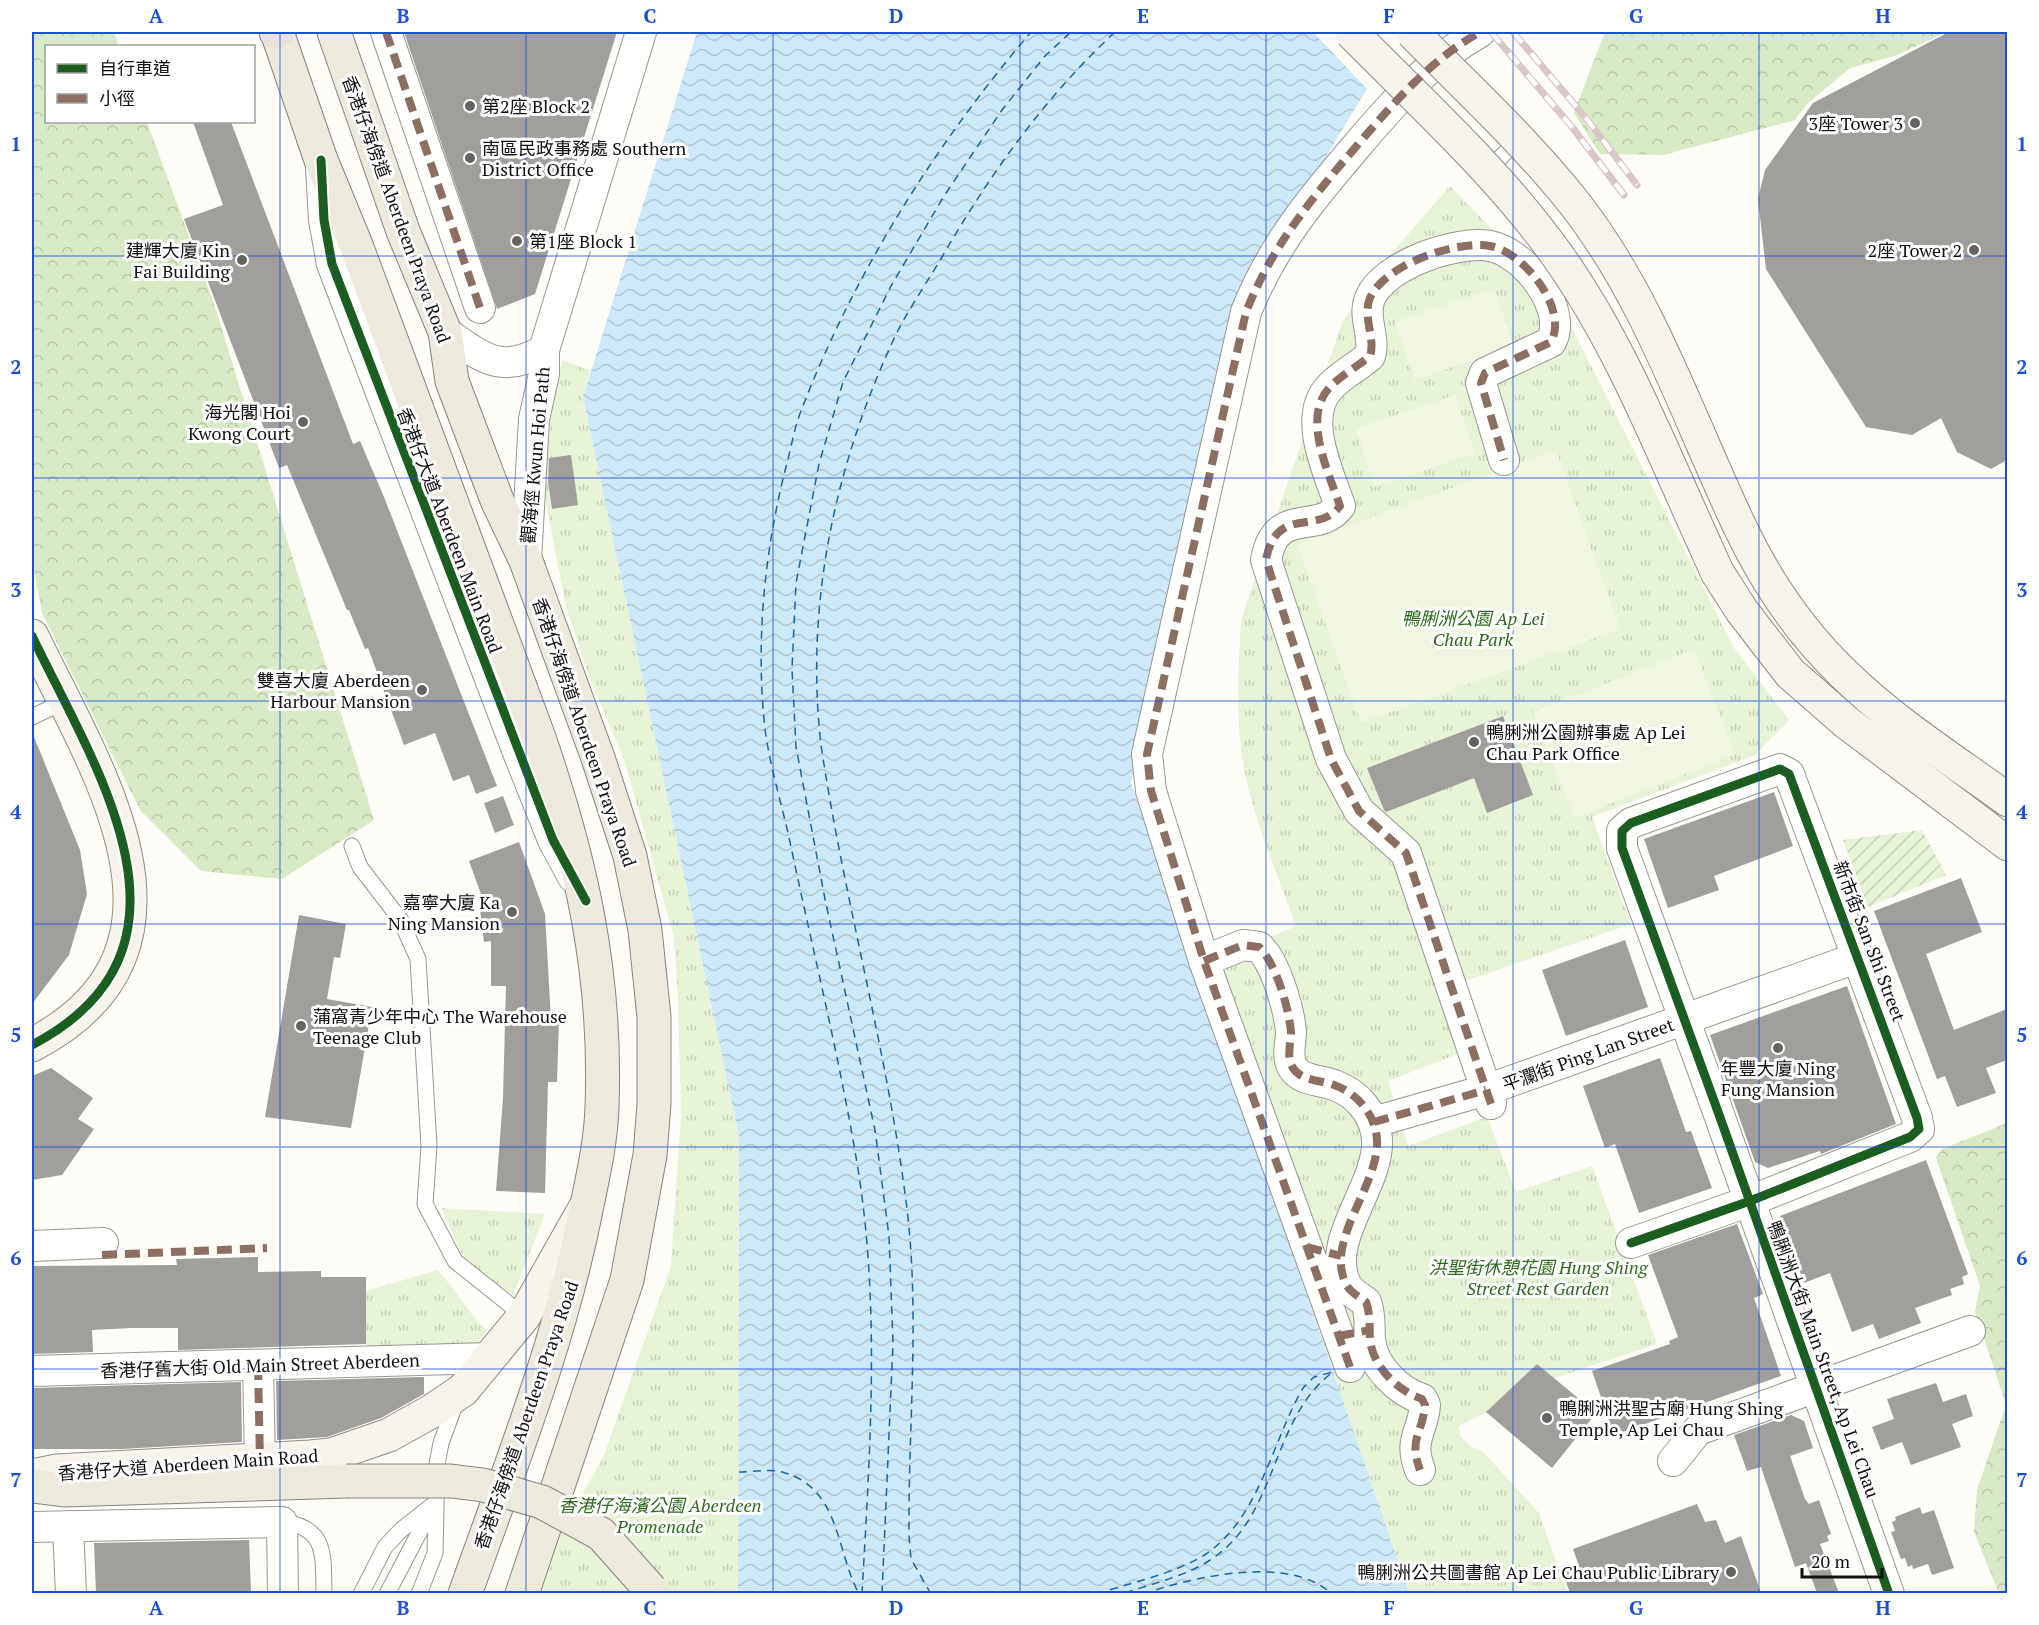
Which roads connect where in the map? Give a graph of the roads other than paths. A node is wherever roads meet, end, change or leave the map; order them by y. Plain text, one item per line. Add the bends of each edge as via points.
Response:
1 (276, 32) edge
2 (334, 32) edge
3 (386, 32) edge
4 (641, 32) edge
5 (1351, 32) edge
6 (1412, 32) edge
7 (1480, 32) edge
8 (1518, 140) junction
9 (1487, 171) junction
10 (480, 308) dead end
11 (445, 332) junction
12 (544, 350) junction
13 (1504, 460) dead end
14 (526, 561) junction
15 (32, 636) edge
16 (63, 702) junction
17 (32, 717) edge
18 (1780, 769) joint
19 (1974, 775) junction
20 (2007, 783) edge
21 (2007, 800) edge
22 (2007, 844) edge
23 (352, 846) dead end
24 (1859, 957) junction
25 (1204, 961) junction
26 (1685, 1019) junction
27 (32, 1045) edge
28 (1488, 1097) junction
29 (1374, 1122) junction
30 (1750, 1202) junction
31 (587, 1204) junction
32 (103, 1243) dead end
33 (1631, 1243) dead end
34 (32, 1246) edge
35 (1307, 1247) junction
36 (1341, 1256) junction
37 (524, 1316) junction
38 (1370, 1330) junction
39 (1970, 1331) dead end
40 (1339, 1336) junction
41 (489, 1358) junction
42 (258, 1365) junction
43 (1350, 1367) dead end
44 (32, 1371) edge
45 (1817, 1387) junction
46 (463, 1390) junction
47 (260, 1461) junction
48 (1673, 1461) dead end
49 (1420, 1470) dead end
50 (32, 1476) edge
51 (32, 1486) edge
52 (346, 1489) junction
53 (434, 1504) junction
54 (32, 1509) edge
55 (282, 1522) junction
56 (69, 1526) junction
57 (32, 1527) edge
58 (644, 1592) edge
59 (71, 1593) edge
60 (283, 1593) edge
61 (324, 1593) edge
62 (362, 1593) edge
63 (387, 1593) edge
64 (419, 1593) edge
65 (465, 1593) edge
66 (522, 1593) edge
67 (1889, 1593) edge

1 - 31 main road, 香港仔海傍道 Aberdeen Praya Road via 565,815 594,940 601,1016 598,1147
2 - 11 main road, 香港仔海傍道 Aberdeen Praya Road via 404,231
3 - 10 street
4 - 12 street, 觀海徑 Kwun Hoi Path
5 - 9 main road, bridge
6 - 8 main road, bridge
7 - 25 street via 1446,52 1412,82 1328,180 1278,244 1246,312 1147,754 1151,791
8 - 9 lane
8 - 19 main road, bridge via 1575,204 1636,302 1657,340 1740,527 1775,592 1821,651 1873,700
9 - 22 main road, bridge via 1541,232 1612,345 1717,572 1742,611 1790,673 1837,715
11 - 12 street, 觀海徑 Kwun Hoi Path via 481,358 494,362 526,360
11 - 14 main road, 香港仔海傍道 Aberdeen Praya Road via 452,381 497,500
12 - 14 street, 觀海徑 Kwun Hoi Path via 544,374 534,419
13 - 28 street via 1481,383 1485,373 1551,342 1557,332 1554,306 1537,280 1514,259 1491,246 1455,247 1433,253 1375,290 1367,309 1370,356 1327,389 1318,407 1319,440 1340,506 1327,516 1282,528 1271,540 1266,561 1335,767 1359,811 1406,853
14 - 66 main road, 香港仔海傍道 Aberdeen Praya Road via 630,856 645,930 654,1017 654,1104 650,1155 627,1280
15 - 16 main road
16 - 17 lane
16 - 27 main road via 106,792 123,841 131,884 130,915 114,965 96,994 64,1026
18 - 24 street, 新市街 San Shi Street via 1789,774
18 - 26 street, 鴨脷洲大街 Main Street, Ap Lei Chau via 1631,824 1622,831 1622,848
19 - 20 main road
19 - 21 main road
23 - 37 lane via 360,867 400,919 418,959 429,1146 425,1204 455,1261
24 - 26 street, 平瀾街 Ping Lan Street
24 - 30 street, 新市街 San Shi Street via 1918,1129 1910,1137
25 - 29 street via 1243,945 1252,944 1264,951 1287,1007 1290,1061 1294,1069 1354,1095
25 - 35 street
26 - 28 street, 平瀾街 Ping Lan Street
26 - 30 street, 鴨脷洲大街 Main Street, Ap Lei Chau
28 - 29 street, 平瀾街 Ping Lan Street
29 - 36 street via 1374,1163
30 - 33 street
30 - 45 street, 鴨脷洲大街 Main Street, Ap Lei Chau
31 - 37 main road, 香港仔大道 Aberdeen Main Road
31 - 65 main road, 香港仔海傍道 Aberdeen Praya Road via 568,1295
32 - 34 street
35 - 36 street
35 - 40 street
36 - 38 street via 1346,1284 1366,1302
37 - 41 main road, 香港仔大道 Aberdeen Main Road
38 - 40 street
38 - 49 street via 1373,1354 1381,1368 1425,1405 1414,1455
39 - 45 street
40 - 43 street
41 - 42 street, 香港仔舊大街 Old Main Street Aberdeen
41 - 46 main road, 香港仔大道 Aberdeen Main Road
42 - 44 street, 香港仔舊大街 Old Main Street Aberdeen
42 - 47 street
45 - 48 street via 1698,1430
45 - 67 street, 鴨脷洲大街 Main Street, Ap Lei Chau
46 - 47 main road, 香港仔大道 Aberdeen Main Road via 389,1435 353,1448 331,1455
46 - 53 lane via 441,1443
47 - 50 main road, 香港仔大道 Aberdeen Main Road via 57,1471
51 - 52 main road via 64,1491
52 - 54 main road
52 - 58 main road, bridge via 451,1481 483,1485 542,1502 601,1534
53 - 62 lane via 385,1547
53 - 63 lane
53 - 64 lane via 435,1553
55 - 56 street
55 - 60 street
55 - 61 lane via 296,1523 317,1537 322,1549
56 - 57 street
56 - 59 street

